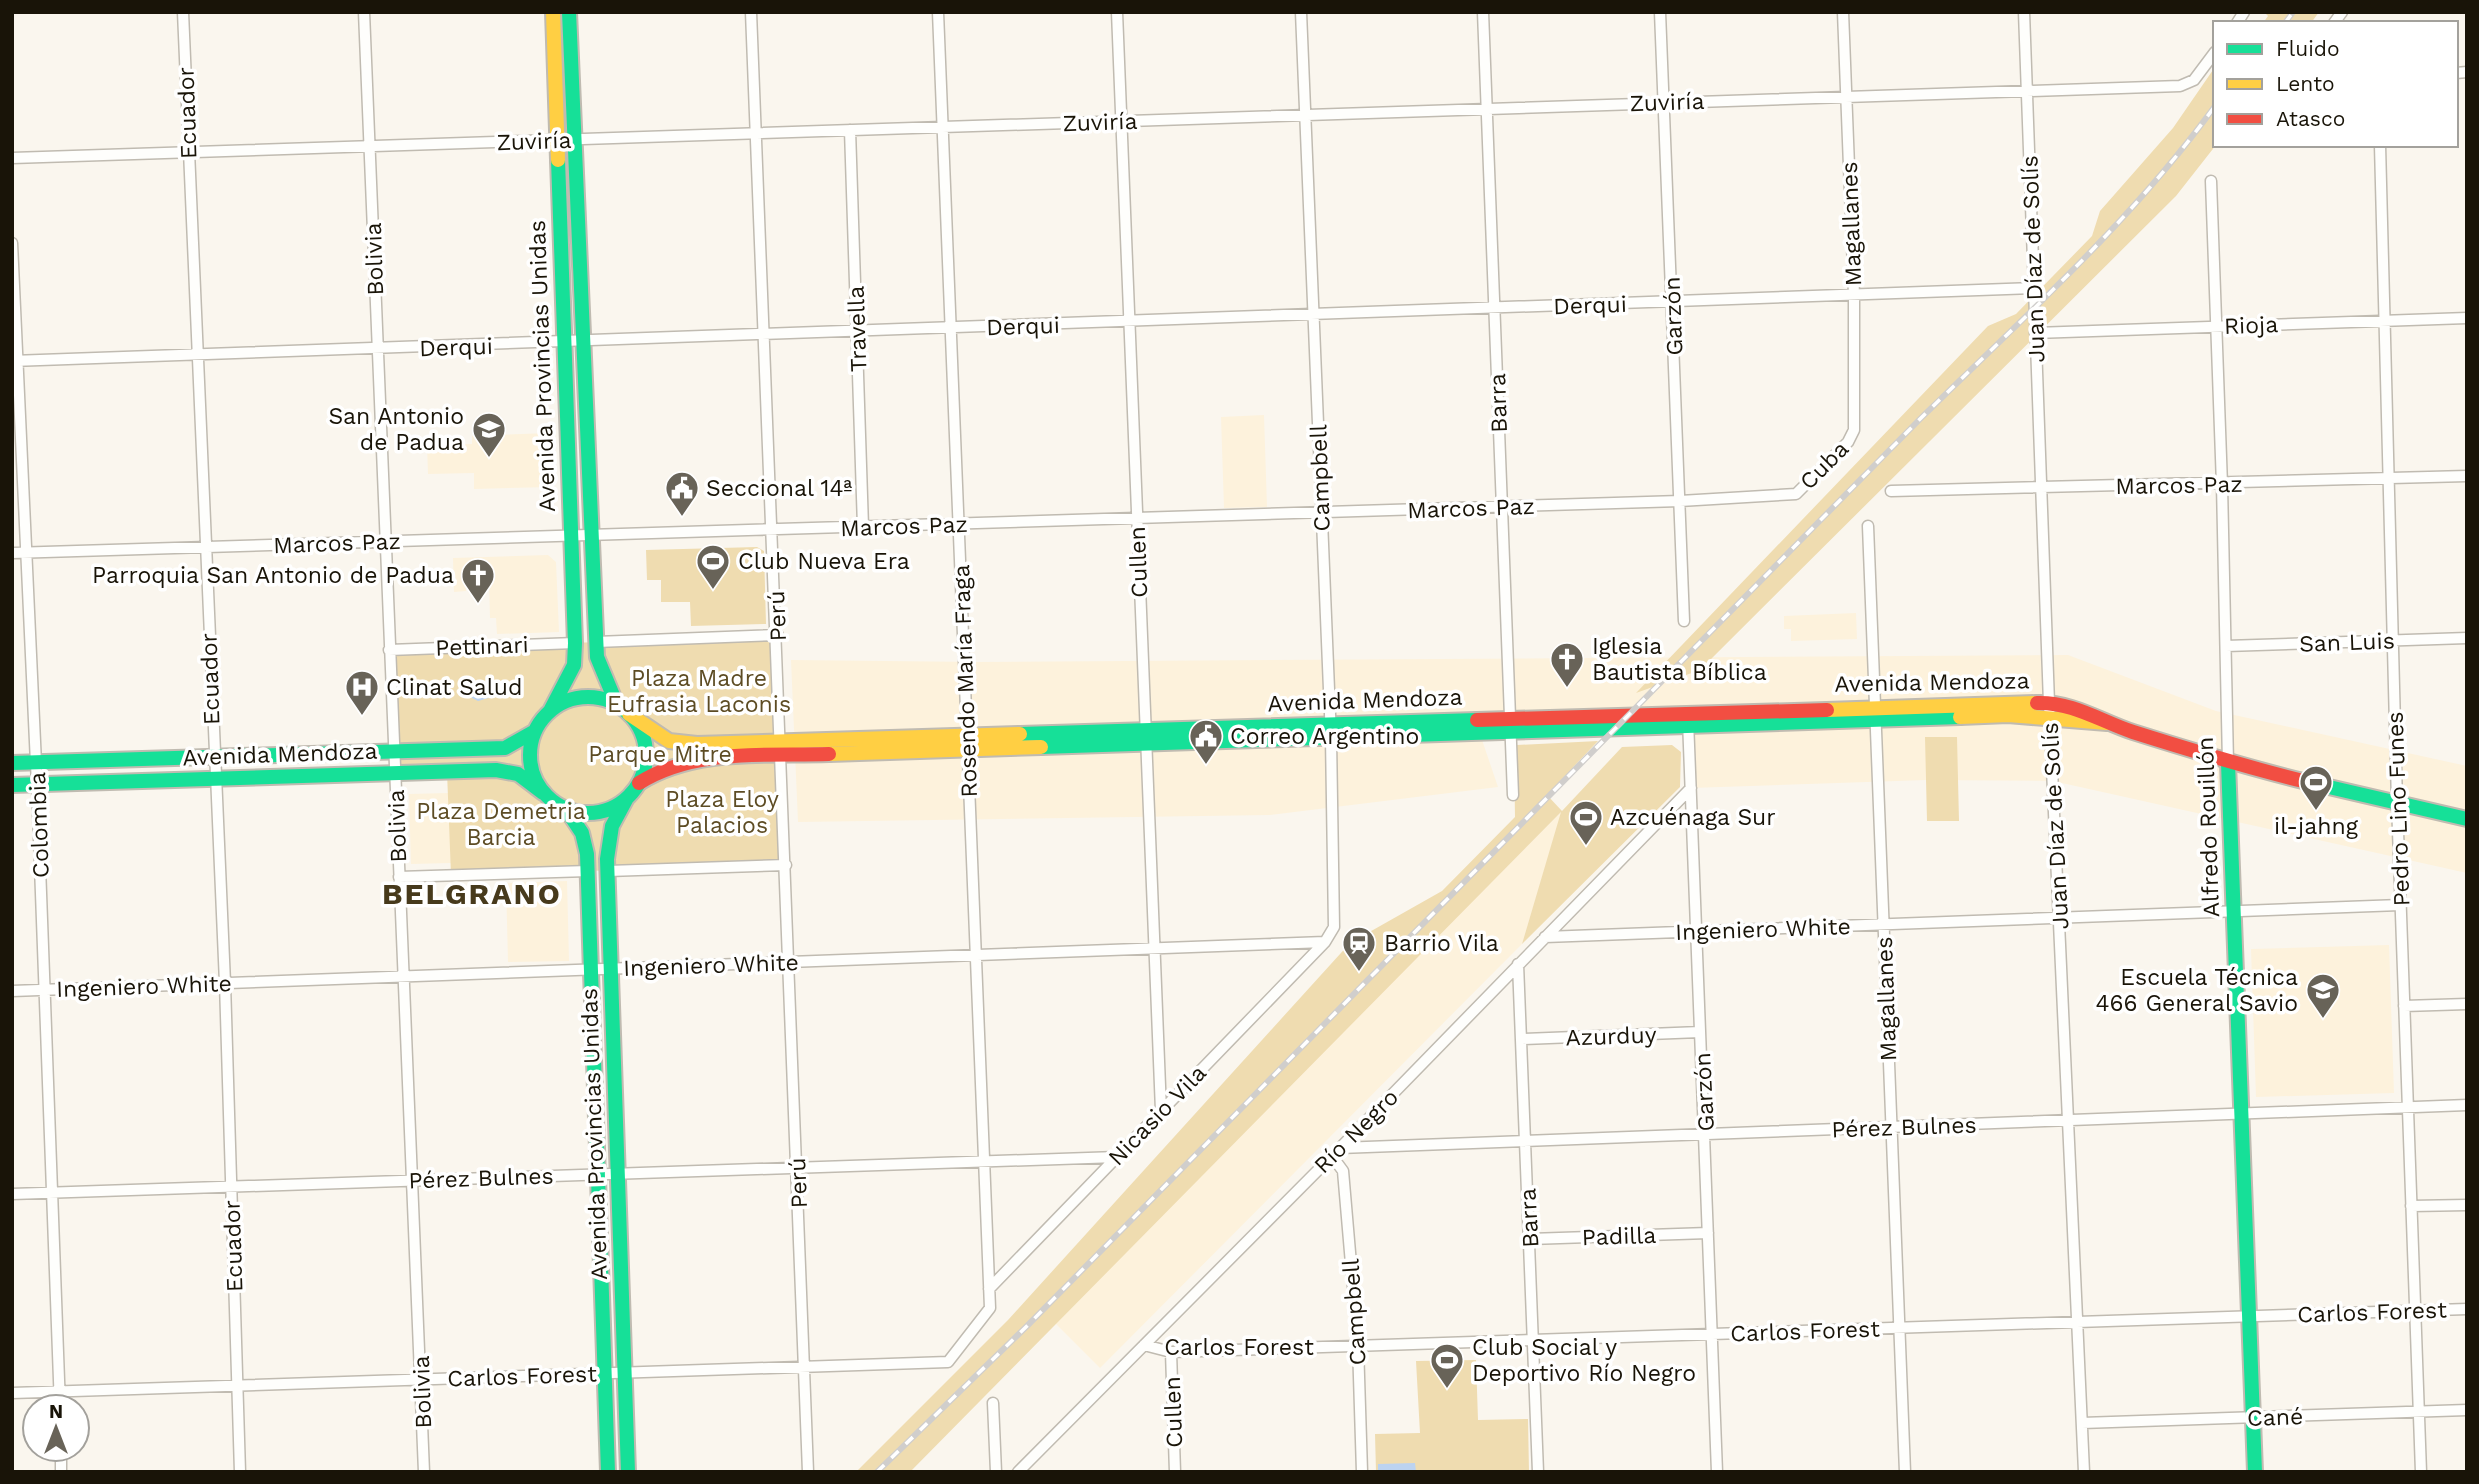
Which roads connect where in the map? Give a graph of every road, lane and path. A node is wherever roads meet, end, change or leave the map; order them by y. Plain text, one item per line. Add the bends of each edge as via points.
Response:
1 (183, 12) edge
2 (364, 12) edge
3 (553, 12) edge
4 (569, 12) edge
5 (751, 12) edge
6 (938, 12) edge
7 (1117, 12) edge
8 (1301, 12) edge
9 (1483, 12) edge
10 (1660, 12) edge
11 (1843, 12) edge
12 (2024, 12) edge
13 (2213, 54) edge
14 (2026, 89) junction
15 (1847, 96) junction
16 (1664, 102) junction
17 (1487, 108) junction
18 (1305, 114) junction
19 (1121, 121) junction
20 (943, 127) junction
21 (850, 130) junction
22 (757, 134) junction
23 (557, 140) junction
24 (574, 140) junction
25 (369, 146) junction
26 (2380, 147) edge
27 (188, 152) junction
28 (12, 158) edge
29 (2211, 181) dead end
30 (12, 243) edge
31 (2034, 288) junction
32 (1854, 295) junction
33 (1672, 302) junction
34 (1495, 308) junction
35 (1314, 315) junction
36 (2467, 318) edge
37 (2385, 320) junction
38 (1129, 322) junction
39 (2215, 326) junction
40 (951, 329) junction
41 (857, 332) junction
42 (2035, 332) junction
43 (765, 336) junction
44 (583, 342) junction
45 (564, 343) junction
46 (377, 349) junction
47 (197, 355) junction
48 (15, 361) edge
49 (1852, 436) joint
50 (2467, 476) edge
51 (2389, 479) junction
52 (2222, 485) junction
53 (2041, 488) junction
54 (1891, 491) dead end
55 (1796, 494) joint
56 (1680, 501) junction
57 (1502, 506) junction
58 (1321, 512) junction
59 (1137, 518) junction
60 (958, 524) junction
61 (1868, 526) dead end
62 (863, 527) junction
63 (773, 530) junction
64 (591, 534) junction
65 (571, 536) junction
66 (385, 541) junction
67 (205, 547) junction
68 (12, 553) edge
69 (27, 553) junction
70 (1684, 621) dead end
71 (778, 635) junction
72 (2467, 638) edge
73 (2393, 640) junction
74 (596, 642) junction
75 (575, 643) junction
76 (2226, 646) junction
77 (389, 650) junction
78 (617, 705) junction
79 (2049, 710) junction
80 (550, 711) junction
81 (1876, 713) junction
82 (629, 714) junction
83 (1688, 719) junction
84 (1510, 725) junction
85 (535, 731) junction
86 (1331, 731) junction
87 (1146, 737) junction
88 (968, 743) junction
89 (782, 749) junction
90 (394, 751) junction
91 (213, 756) junction
92 (36, 762) junction
93 (2228, 762) junction
94 (12, 763) edge
95 (395, 773) junction
96 (214, 779) junction
97 (639, 783) junction
98 (12, 785) edge
99 (37, 785) junction
100 (1691, 788) junction
101 (543, 793) junction
102 (1513, 795) dead end
103 (627, 798) junction
104 (2397, 803) junction
105 (566, 809) junction
106 (2467, 819) edge
107 (786, 865) junction
108 (608, 870) junction
109 (588, 872) junction
110 (399, 877) junction
111 (2400, 905) junction
112 (2234, 912) junction
113 (2059, 918) junction
114 (1884, 924) junction
115 (1696, 931) junction
116 (1545, 937) junction
117 (1325, 942) junction
118 (1156, 948) junction
119 (976, 955) junction
120 (790, 962) junction
121 (1518, 964) junction
122 (611, 968) junction
123 (592, 969) junction
124 (403, 976) junction
125 (225, 983) junction
126 (45, 990) junction
127 (12, 991) edge
128 (2467, 1004) edge
129 (2404, 1006) junction
130 (1700, 1032) junction
131 (1522, 1039) junction
132 (2467, 1105) edge
133 (2408, 1107) junction
134 (1161, 1111) junction
135 (2241, 1116) junction
136 (2070, 1121) junction
137 (1891, 1128) junction
138 (1706, 1135) junction
139 (1525, 1141) junction
140 (1340, 1148) junction
141 (1332, 1156) junction
142 (1117, 1157) junction
143 (983, 1160) junction
144 (797, 1167) junction
145 (618, 1173) junction
146 (598, 1174) junction
147 (412, 1180) junction
148 (231, 1186) junction
149 (52, 1193) junction
150 (12, 1194) edge
151 (2467, 1205) edge
152 (2411, 1206) junction
153 (1708, 1233) junction
154 (1531, 1239) junction
155 (989, 1289) junction
156 (2467, 1309) edge
157 (2415, 1311) junction
158 (2249, 1316) junction
159 (2078, 1322) junction
160 (1899, 1328) junction
161 (1712, 1334) junction
162 (1534, 1340) junction
163 (1144, 1345) junction
164 (1358, 1345) junction
165 (1171, 1352) junction
166 (948, 1362) joint
167 (804, 1367) junction
168 (605, 1373) junction
169 (625, 1373) junction
170 (422, 1380) junction
171 (239, 1386) junction
172 (59, 1392) junction
173 (12, 1393) edge
174 (993, 1403) dead end
175 (2467, 1410) edge
176 (2418, 1412) junction
177 (2253, 1417) junction
178 (2082, 1423) junction
179 (240, 1472) edge
180 (424, 1472) edge
181 (608, 1472) edge
182 (628, 1472) edge
183 (808, 1472) edge
184 (996, 1472) edge
185 (1018, 1472) edge
186 (1175, 1472) edge
187 (1362, 1472) edge
188 (1538, 1472) edge
189 (1717, 1472) edge
190 (1905, 1472) edge
191 (2084, 1472) edge
192 (2255, 1472) edge
193 (2421, 1472) edge

1 - 27 street, Ecuador
2 - 25 street, Bolivia
3 - 23 main road, Avenida Provincias Unidas
4 - 24 main road, Avenida Provincias Unidas
5 - 22 street, Perú
6 - 20 street, Rosendo María Fraga
7 - 19 street, Cullen
8 - 18 street, Campbell
9 - 17 street, Barra
10 - 16 street, Garzón
11 - 15 street, Magallanes
12 - 14 street, Juan Díaz de Solís
13 - 14 street, Zuviría via 2188,84
14 - 15 street, Zuviría
14 - 31 street, Juan Díaz de Solís
15 - 16 street, Zuviría
15 - 32 street, Magallanes
16 - 17 street, Zuviría
16 - 33 street, Garzón
17 - 18 street, Zuviría
17 - 34 street, Barra
18 - 19 street, Zuviría
18 - 35 street, Campbell
19 - 20 street, Zuviría
19 - 38 street, Cullen
20 - 21 street, Zuviría
20 - 40 street, Rosendo María Fraga
21 - 22 street, Zuviría
21 - 41 street, Travella
22 - 24 street, Zuviría
22 - 43 street, Perú
23 - 24 street, Zuviría
23 - 25 street, Zuviría
23 - 45 main road, Avenida Provincias Unidas
24 - 44 main road, Avenida Provincias Unidas
25 - 27 street, Zuviría
25 - 46 street, Bolivia
26 - 37 street, Pedro Lino Funes
27 - 28 street, Zuviría
27 - 47 street, Ecuador
29 - 39 street, Alfredo Rouillón
30 - 48 street, Colombia
31 - 32 street, Derqui
31 - 42 street, Juan Díaz de Solís
32 - 33 street, Derqui
32 - 49 street, Magallanes
33 - 34 street, Derqui
33 - 56 street, Garzón
34 - 35 street, Derqui
34 - 57 street, Barra
35 - 38 street, Derqui
35 - 58 street, Campbell
36 - 37 street, Rioja
37 - 39 street, Rioja
37 - 51 street, Pedro Lino Funes
38 - 40 street, Derqui
38 - 59 street, Cullen
39 - 42 street, Rioja
39 - 52 street, Alfredo Rouillón
40 - 41 street, Derqui
40 - 60 street, Rosendo María Fraga
41 - 43 street, Derqui
41 - 62 street, Travella
42 - 53 street, Juan Díaz de Solís
43 - 44 street, Derqui
43 - 63 street, Perú
44 - 45 street, Derqui
44 - 64 main road, Avenida Provincias Unidas
45 - 46 street, Derqui
45 - 65 main road, Avenida Provincias Unidas
46 - 47 street, Derqui
46 - 66 street, Bolivia
47 - 48 street, Derqui
47 - 67 street, Ecuador
48 - 69 street, Colombia
49 - 55 street, Cuba
50 - 51 street, Marcos Paz
51 - 52 street, Marcos Paz
51 - 73 street, Pedro Lino Funes
52 - 53 street, Marcos Paz
52 - 76 street, Alfredo Rouillón
53 - 54 street, Marcos Paz
53 - 79 street, Juan Díaz de Solís
55 - 56 street, Marcos Paz
56 - 57 street, Marcos Paz
56 - 70 street, Garzón
57 - 58 street, Marcos Paz
57 - 84 street, Barra
58 - 59 street, Marcos Paz
58 - 86 street, Campbell
59 - 60 street, Marcos Paz
59 - 87 street, Cullen
60 - 62 street, Marcos Paz
60 - 88 street, Rosendo María Fraga
61 - 81 street, Magallanes
62 - 63 street, Marcos Paz
63 - 64 street, Marcos Paz
63 - 71 street, Perú
64 - 65 street, Marcos Paz
64 - 74 main road, Avenida Provincias Unidas
65 - 66 street, Marcos Paz
65 - 75 main road, Avenida Provincias Unidas
66 - 67 street, Marcos Paz
66 - 77 street, Bolivia
67 - 69 street, Marcos Paz
67 - 91 street, Ecuador
68 - 69 street, Marcos Paz
69 - 92 street, Colombia
71 - 74 street
71 - 89 street, Perú
72 - 73 street, San Luis
73 - 76 street, San Luis
73 - 104 street, Pedro Lino Funes
74 - 78 main road, Avenida Provincias Unidas via 606,686
75 - 77 street, Pettinari
75 - 80 main road, Avenida Provincias Unidas via 574,665
76 - 93 street, Alfredo Rouillón
77 - 90 street, Bolivia
78 - 80 main road via 582,697
78 - 82 main road
79 - 81 main road, Avenida Mendoza
79 - 93 main road, Avenida Mendoza via 2077,706 2106,723
79 - 113 street, Juan Díaz de Solís
80 - 85 main road
81 - 83 main road, Avenida Mendoza
81 - 114 street, Magallanes
82 - 89 main road, Avenida Mendoza via 669,741
82 - 97 main road via 646,747
83 - 84 main road, Avenida Mendoza
83 - 100 street, Garzón
84 - 86 main road, Avenida Mendoza
84 - 102 street, Barra
85 - 90 main road, Avenida Mendoza via 505,748
85 - 101 main road via 530,763
86 - 87 main road, Avenida Mendoza
86 - 117 street, Campbell via 1334,928
87 - 88 main road, Avenida Mendoza
87 - 118 street, Cullen
88 - 89 main road, Avenida Mendoza
88 - 119 street, Rosendo María Fraga
89 - 97 main road, Avenida Mendoza via 682,761
89 - 107 street, Perú
90 - 91 main road, Avenida Mendoza
90 - 95 street, Bolivia
91 - 92 main road, Avenida Mendoza
91 - 96 street, Ecuador
92 - 94 main road, Avenida Mendoza
92 - 99 street, Colombia
93 - 104 main road, Avenida Mendoza
93 - 112 main road, Alfredo Rouillón
95 - 96 main road, Avenida Mendoza
95 - 101 main road, Avenida Mendoza via 496,770 518,774
95 - 110 street, Bolivia
96 - 99 main road, Avenida Mendoza
96 - 125 street, Ecuador
97 - 103 main road
98 - 99 main road, Avenida Mendoza
99 - 126 street, Colombia
100 - 115 street, Garzón
100 - 116 street, Río Negro
101 - 105 main road
103 - 105 main road via 598,813
103 - 108 main road, Avenida Provincias Unidas via 612,826
104 - 106 main road, Avenida Mendoza
104 - 111 street, Pedro Lino Funes
105 - 109 main road, Avenida Provincias Unidas via 582,833
107 - 108 street
107 - 120 street, Perú
108 - 122 main road, Avenida Provincias Unidas
109 - 110 street
109 - 123 main road, Avenida Provincias Unidas
110 - 124 street, Bolivia
111 - 112 street, Ingeniero White
111 - 129 street, Pedro Lino Funes
112 - 113 street, Ingeniero White
112 - 135 main road, Alfredo Rouillón
113 - 114 street, Ingeniero White
113 - 136 street, Juan Díaz de Solís
114 - 115 street, Ingeniero White
114 - 137 street, Magallanes
115 - 116 street, Ingeniero White
115 - 130 street, Garzón
116 - 121 street, Río Negro
117 - 118 street, Ingeniero White
117 - 134 street, Nicasio Vila
118 - 119 street, Ingeniero White
118 - 134 street, Cullen
119 - 120 street, Ingeniero White
119 - 143 street, Rosendo María Fraga
120 - 122 street, Ingeniero White
120 - 144 street, Perú
121 - 131 street, Barra
121 - 140 street, Río Negro
122 - 123 street, Ingeniero White
122 - 145 main road, Avenida Provincias Unidas
123 - 124 street, Ingeniero White
123 - 146 main road, Avenida Provincias Unidas
124 - 125 street, Ingeniero White
124 - 147 street, Bolivia
125 - 126 street, Ingeniero White
125 - 148 street, Ecuador
126 - 127 street, Ingeniero White
126 - 149 street, Colombia
128 - 129 street
129 - 133 street, Pedro Lino Funes
130 - 131 street, Azurduy
130 - 138 street, Garzón
131 - 139 street, Barra
132 - 133 street, Pérez Bulnes
133 - 135 street, Pérez Bulnes
133 - 152 street, Pedro Lino Funes
134 - 142 street, Nicasio Vila
135 - 136 street, Pérez Bulnes
135 - 158 main road, Alfredo Rouillón
136 - 137 street, Pérez Bulnes
136 - 159 street, Juan Díaz de Solís
137 - 138 street, Pérez Bulnes
137 - 160 street, Magallanes
138 - 139 street, Pérez Bulnes
138 - 153 street, Garzón
139 - 140 street, Pérez Bulnes
139 - 154 street, Barra
140 - 141 street, Río Negro
141 - 163 street, Río Negro
141 - 164 street, Campbell via 1343,1171
142 - 143 street, Pérez Bulnes
142 - 155 street, Nicasio Vila
143 - 144 street, Pérez Bulnes
143 - 155 street, Rosendo María Fraga
144 - 145 street, Pérez Bulnes
144 - 167 street, Perú
145 - 146 street, Pérez Bulnes
145 - 169 main road, Avenida Provincias Unidas
146 - 147 street, Pérez Bulnes
146 - 168 main road, Avenida Provincias Unidas
147 - 148 street, Pérez Bulnes
147 - 170 street, Bolivia
148 - 149 street, Pérez Bulnes
148 - 171 street, Ecuador
149 - 150 street, Pérez Bulnes
149 - 172 street, Colombia
151 - 152 street
152 - 157 street, Pedro Lino Funes
153 - 154 street, Padilla
153 - 161 street, Garzón
154 - 162 street, Barra
155 - 166 street, Rosendo María Fraga via 990,1308
156 - 157 street, Carlos Forest
157 - 158 street, Carlos Forest
157 - 176 street, Pedro Lino Funes
158 - 159 street, Carlos Forest
158 - 177 main road, Alfredo Rouillón
159 - 160 street, Carlos Forest
159 - 178 street, Juan Díaz de Solís
160 - 161 street, Carlos Forest
160 - 190 street, Magallanes
161 - 162 street, Carlos Forest
161 - 189 street, Garzón
162 - 164 street, Carlos Forest
162 - 188 street, Barra
163 - 165 street, Carlos Forest
163 - 185 street, Río Negro
164 - 165 street, Carlos Forest
164 - 187 street, Campbell
165 - 186 street, Cullen
166 - 167 street, Carlos Forest
167 - 169 street, Carlos Forest
167 - 183 street, Perú
168 - 169 street, Carlos Forest
168 - 170 street, Carlos Forest
168 - 181 main road, Avenida Provincias Unidas
169 - 182 main road, Avenida Provincias Unidas
170 - 171 street, Carlos Forest
170 - 180 street, Bolivia
171 - 172 street, Carlos Forest
171 - 179 street, Ecuador
172 - 173 street, Carlos Forest
174 - 184 street
175 - 176 street, Cané
176 - 177 street, Cané
176 - 193 street, Pedro Lino Funes
177 - 178 street, Cané
177 - 192 main road, Alfredo Rouillón
178 - 191 street, Juan Díaz de Solís

